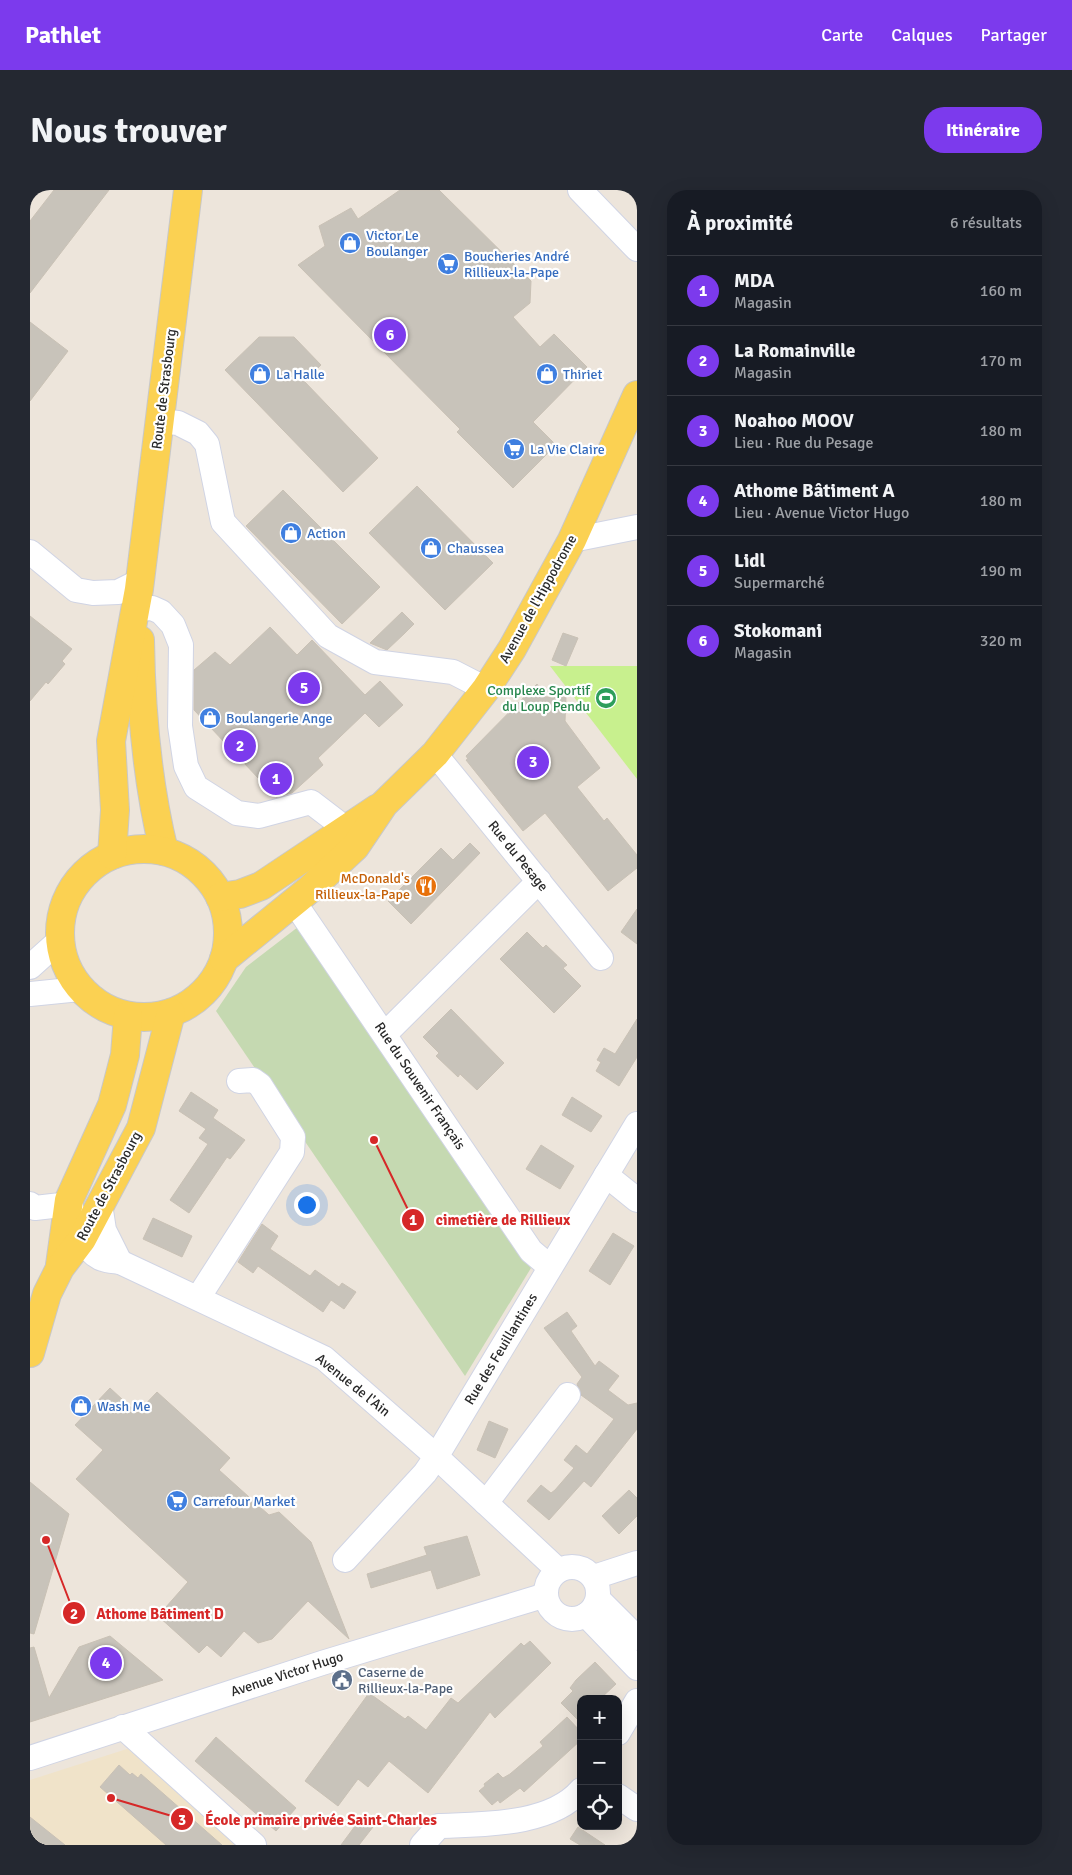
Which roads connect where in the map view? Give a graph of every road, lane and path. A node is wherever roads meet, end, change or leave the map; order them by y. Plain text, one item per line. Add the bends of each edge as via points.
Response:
1 (188, 190) edge
2 (580, 190) edge
3 (637, 249) edge
4 (637, 395) edge
5 (160, 421) junction
6 (637, 527) edge
7 (572, 540) junction
8 (30, 552) edge
9 (140, 593) junction
10 (486, 688) junction
11 (435, 754) junction
12 (384, 804) junction
13 (344, 828) junction
14 (164, 851) junction
15 (112, 855) junction
16 (539, 881) junction
17 (220, 897) junction
18 (294, 902) junction
19 (60, 940) junction
20 (602, 958) dead end
21 (224, 959) junction
22 (30, 966) edge
23 (80, 989) junction
24 (30, 994) edge
25 (171, 1013) junction
26 (128, 1016) junction
27 (385, 1034) junction
28 (239, 1081) dead end
29 (637, 1124) edge
30 (606, 1175) junction
31 (69, 1200) junction
32 (637, 1200) edge
33 (30, 1204) edge
34 (100, 1204) junction
35 (82, 1239) junction
36 (120, 1262) junction
37 (550, 1267) junction
38 (60, 1268) junction
39 (198, 1298) junction
40 (30, 1353) edge
41 (568, 1395) dead end
42 (436, 1457) junction
43 (486, 1503) junction
44 (345, 1560) dead end
45 (637, 1564) edge
46 (558, 1570) junction
47 (546, 1595) junction
48 (593, 1597) junction
49 (637, 1638) edge
50 (637, 1668) edge
51 (637, 1701) edge
52 (622, 1726) edge
53 (123, 1727) junction
54 (30, 1758) edge
55 (577, 1793) edge
56 (622, 1799) edge
57 (637, 1808) edge
58 (254, 1845) edge
59 (422, 1845) edge

1 - 5 main road, Route de Strasbourg
2 - 3 street
4 - 7 main road, Avenue de l'Hippodrome
5 - 9 main road, Route de Strasbourg
5 - 10 street via 178,423 198,433 207,444 223,522 328,636 375,662 453,672
6 - 7 street
7 - 10 main road, Avenue de l'Hippodrome via 512,649
8 - 9 street via 76,590
9 - 13 street via 173,625 181,646 180,726 186,766 196,787 237,813 259,816 311,802
9 - 14 main road, Route de Strasbourg via 145,742 152,803
9 - 15 main road, Route de Strasbourg via 111,740
10 - 11 main road, Avenue de l'Hippodrome
11 - 12 main road, Avenue de l'Hippodrome
11 - 16 street, Rue du Pesage
12 - 13 main road, Avenue de l'Hippodrome
12 - 18 main road, Avenue de l'Hippodrome via 355,847
13 - 17 main road, Avenue de l'Hippodrome via 261,886 245,893
14 - 15 main road via 138,849
14 - 17 main road via 197,868
15 - 19 main road via 90,868 72,888 62,913
16 - 20 street, Rue du Pesage
16 - 27 street
17 - 21 main road via 228,938
18 - 21 main road, Avenue de l'Hippodrome
18 - 27 street, Rue du Souvenir Français
19 - 22 street
19 - 23 main road via 66,966
21 - 25 main road via 212,982 194,1000
23 - 24 street
23 - 26 main road via 102,1006
25 - 26 main road via 150,1017
25 - 34 main road, Route de Strasbourg via 141,1128
26 - 31 main road, Route de Strasbourg via 125,1055 112,1105
27 - 37 street, Rue du Souvenir Français via 531,1250
28 - 39 street via 253,1080 260,1085 293,1137 292,1152
29 - 30 street, Rue des Feuillantines
30 - 32 street
30 - 37 street, Rue des Feuillantines
31 - 33 street via 61,1205 35,1208
31 - 35 street, Avenue de l'Ain
31 - 38 main road, Route de Strasbourg
34 - 35 main road, Route de Strasbourg
34 - 36 street via 104,1230
35 - 36 street, Avenue de l'Ain via 101,1259
35 - 38 main road, Route de Strasbourg
36 - 39 street, Avenue de l'Ain
37 - 42 street, Rue des Feuillantines
38 - 40 main road, Route de Strasbourg via 47,1294
39 - 42 street, Avenue de l'Ain via 324,1358
41 - 43 street
42 - 43 street, Avenue de l'Ain
42 - 44 street, Rue des Feuillantines
43 - 46 street, Avenue de l'Ain
45 - 48 street
46 - 47 street via 547,1584
46 - 48 street via 573,1566 581,1568
47 - 48 street via 550,1608 563,1618 579,1618
47 - 53 street, Avenue Victor Hugo
48 - 49 street
48 - 50 street
51 - 52 street
53 - 54 street, Avenue Victor Hugo
53 - 58 street
55 - 59 street via 539,1815 500,1822 439,1826
56 - 57 street

